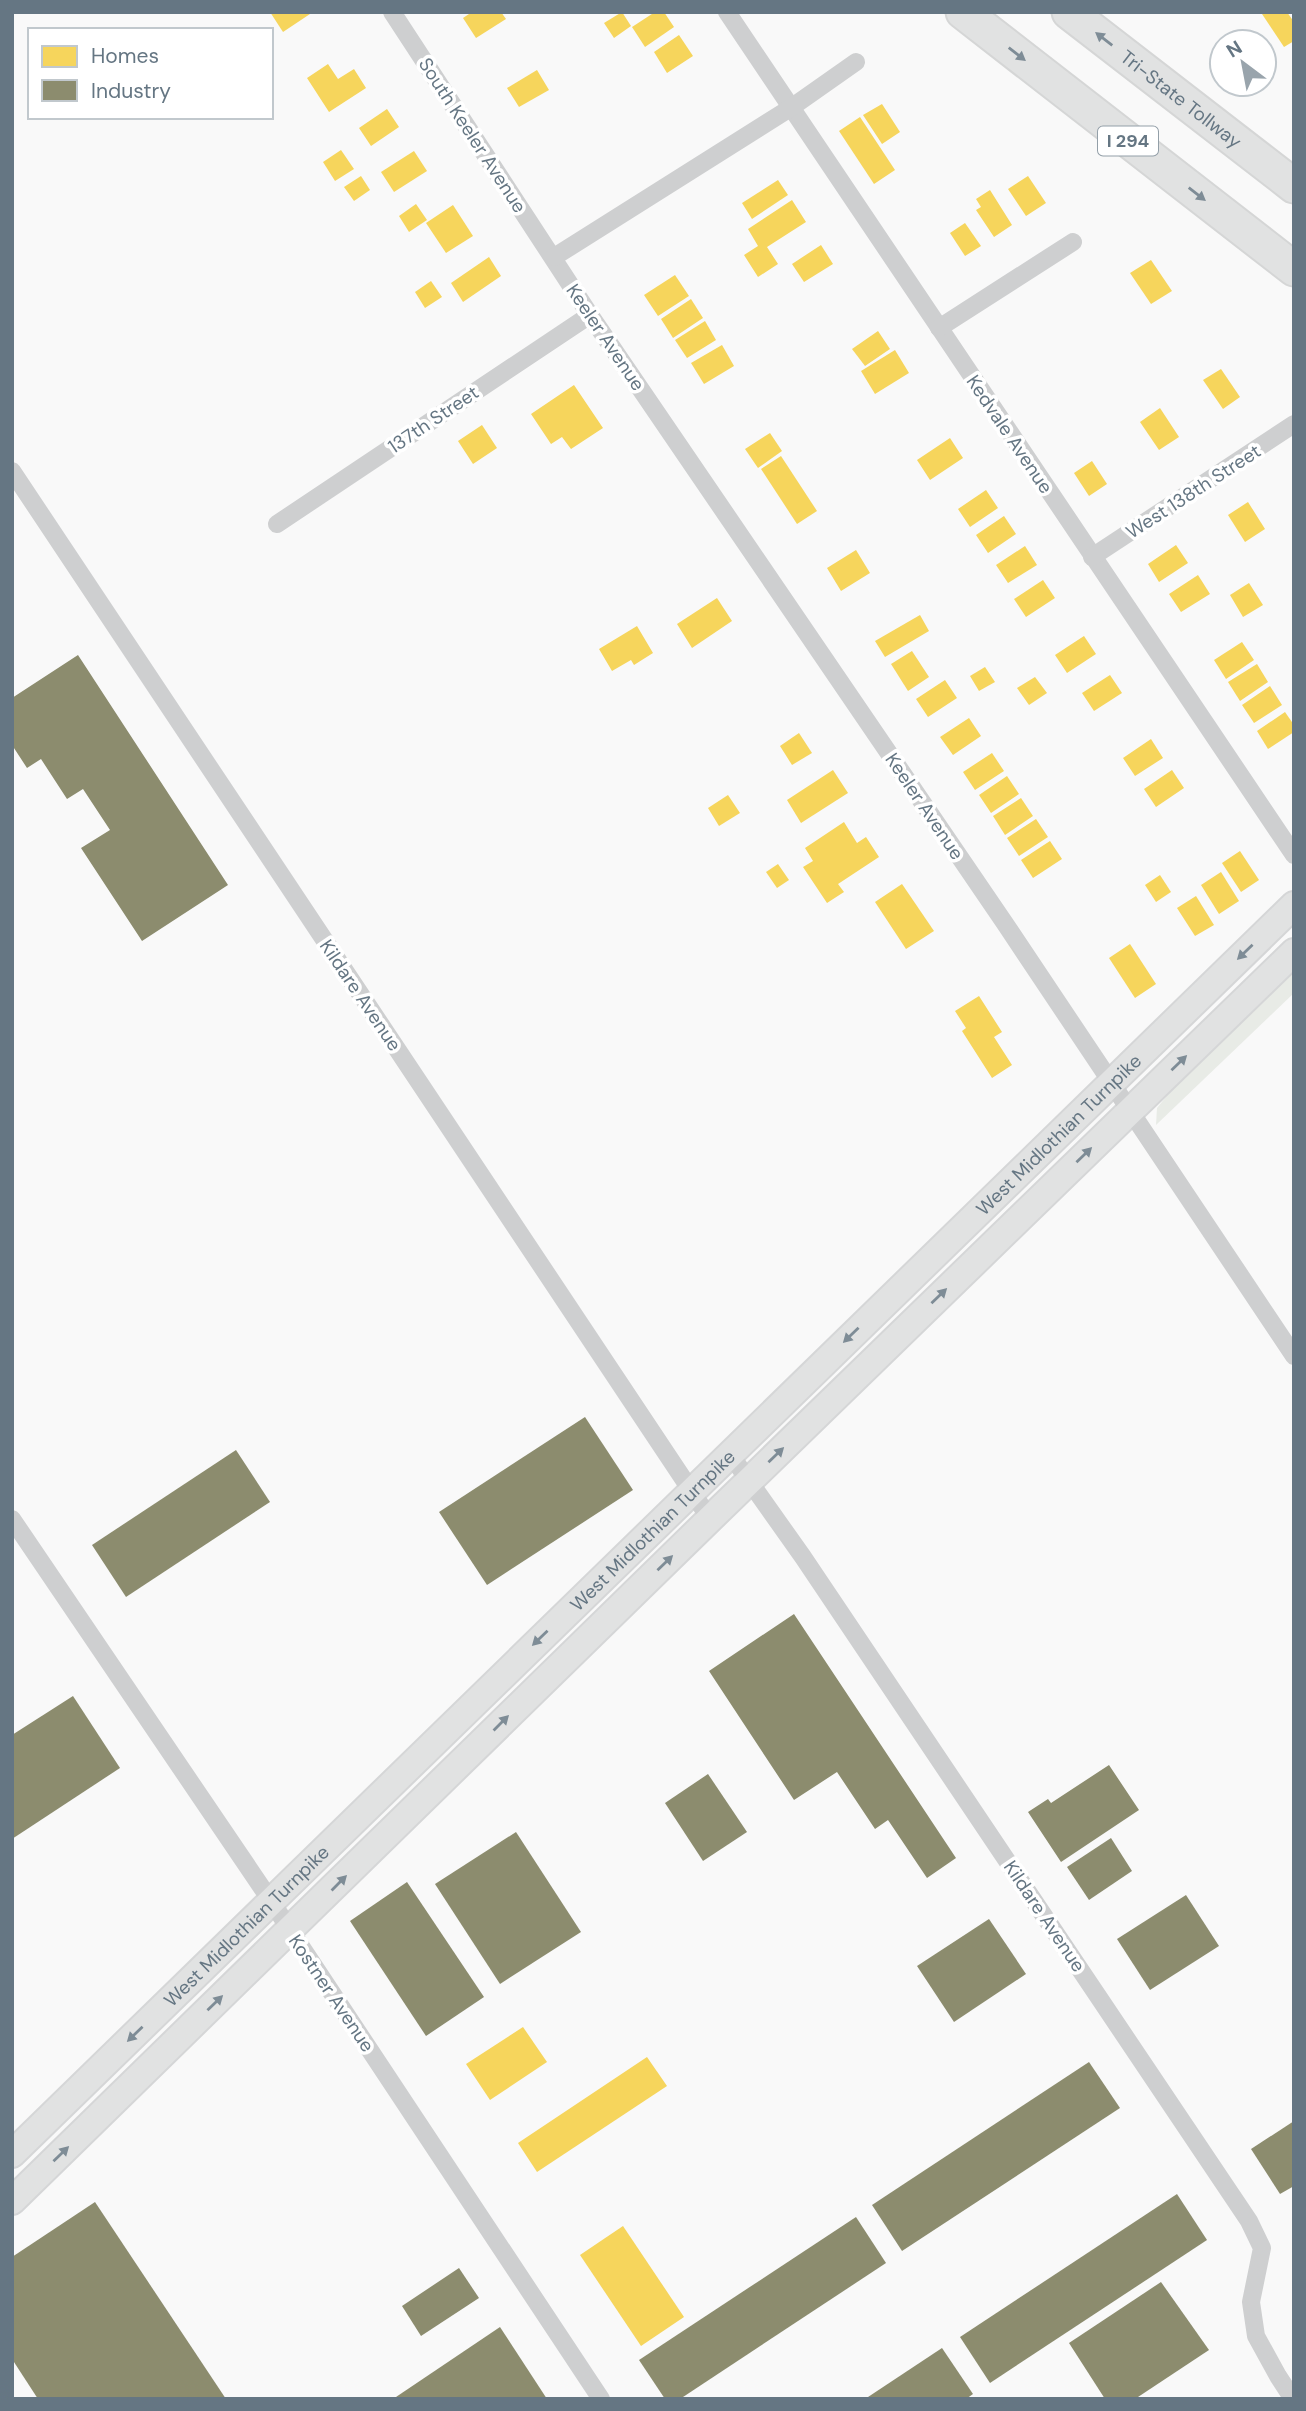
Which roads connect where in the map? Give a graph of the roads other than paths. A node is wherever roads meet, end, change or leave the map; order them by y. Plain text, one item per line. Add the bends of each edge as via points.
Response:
1 (392, 12) edge
2 (727, 12) edge
3 (963, 12) edge
4 (1069, 12) edge
5 (856, 62) dead end
6 (792, 107) junction
7 (1294, 187) edge
8 (1073, 242) dead end
9 (554, 257) junction
10 (1294, 269) edge
11 (590, 314) junction
12 (939, 328) junction
13 (1294, 424) edge
14 (12, 471) edge
15 (277, 524) dead end
16 (1093, 557) junction
17 (1294, 855) edge
18 (1294, 905) edge
19 (1294, 952) edge
20 (1111, 1082) junction
21 (1130, 1110) junction
22 (1294, 1356) edge
23 (730, 1454) junction
24 (749, 1481) junction
25 (691, 1491) junction
26 (12, 1519) edge
27 (710, 1519) junction
28 (271, 1901) junction
29 (290, 1931) junction
30 (12, 2154) edge
31 (12, 2201) edge
32 (601, 2399) edge
33 (1293, 2399) edge

1 - 9 street, South Keeler Avenue
2 - 6 street, Kedvale Avenue
3 -> 10 highway, I 294
7 -> 4 highway, Tri-State Tollway
5 - 6 street
6 - 9 street
6 - 12 street, Kedvale Avenue
8 - 12 street
9 - 11 street, Keeler Avenue
11 - 15 street, 137th Street
11 - 20 street, Keeler Avenue
12 - 16 street, Kedvale Avenue
13 - 16 street, West 138th Street
14 - 25 street, Kildare Avenue
16 - 17 street, Kedvale Avenue
18 -> 20 main road, West Midlothian Turnpike
21 -> 19 main road, West Midlothian Turnpike
20 - 21 street, Keeler Avenue
20 -> 23 main road, West Midlothian Turnpike
21 - 22 street, Keeler Avenue
24 -> 21 main road, West Midlothian Turnpike
23 - 24 street, Kildare Avenue
23 - 25 main road, West Midlothian Turnpike
24 - 27 main road, West Midlothian Turnpike
24 - 33 street, Kildare Avenue via 1249,2221 1262,2248 1251,2302 1256,2336
25 - 27 street, Kildare Avenue
25 -> 28 main road, West Midlothian Turnpike
26 - 28 street, Kostner Avenue
29 -> 27 main road, West Midlothian Turnpike
28 - 29 street, Kostner Avenue
28 -> 30 main road, West Midlothian Turnpike
31 -> 29 main road, West Midlothian Turnpike
29 - 32 street, Kostner Avenue

